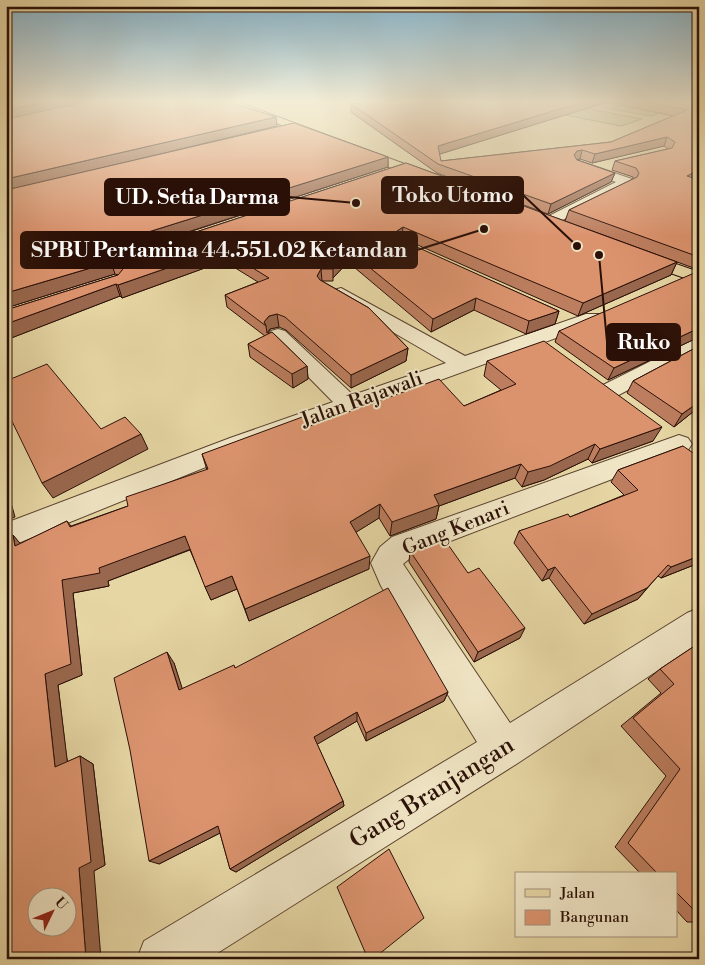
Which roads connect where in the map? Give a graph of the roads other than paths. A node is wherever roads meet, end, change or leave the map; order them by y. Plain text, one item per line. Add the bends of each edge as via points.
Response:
1 (344, 146) edge
2 (617, 163) edge
3 (402, 168) junction
4 (384, 174) edge
5 (448, 185) edge
6 (544, 220) joint
7 (563, 228) edge
8 (630, 252) edge
9 (694, 276) edge
10 (664, 286) edge
11 (328, 287) edge
12 (613, 309) edge
13 (552, 313) edge
14 (578, 325) junction
15 (278, 335) edge
16 (535, 340) junction
17 (699, 343) edge
18 (559, 357) edge
19 (464, 364) junction
20 (607, 392) edge
21 (350, 405) junction
22 (677, 444) edge
23 (6, 536) edge
24 (699, 624) edge
25 (504, 749) junction
26 (162, 959) edge

1 - 3 main road
2 - 6 street via 586,167 627,182
3 - 4 street
3 - 5 main road
6 - 7 main road
8 - 9 main road
9 - 10 street
11 - 19 street
12 - 14 street, Jalan Rajawali
13 - 14 street
14 - 16 street, Jalan Rajawali
15 - 21 street
16 - 18 street
16 - 19 street, Jalan Rajawali
17 - 20 street
19 - 21 street, Jalan Rajawali
21 - 23 street, Jalan Rajawali via 238,444
22 - 25 street, Gang Kenari via 403,546 387,563 392,576
24 - 25 street, Gang Branjangan
25 - 26 street, Gang Branjangan

